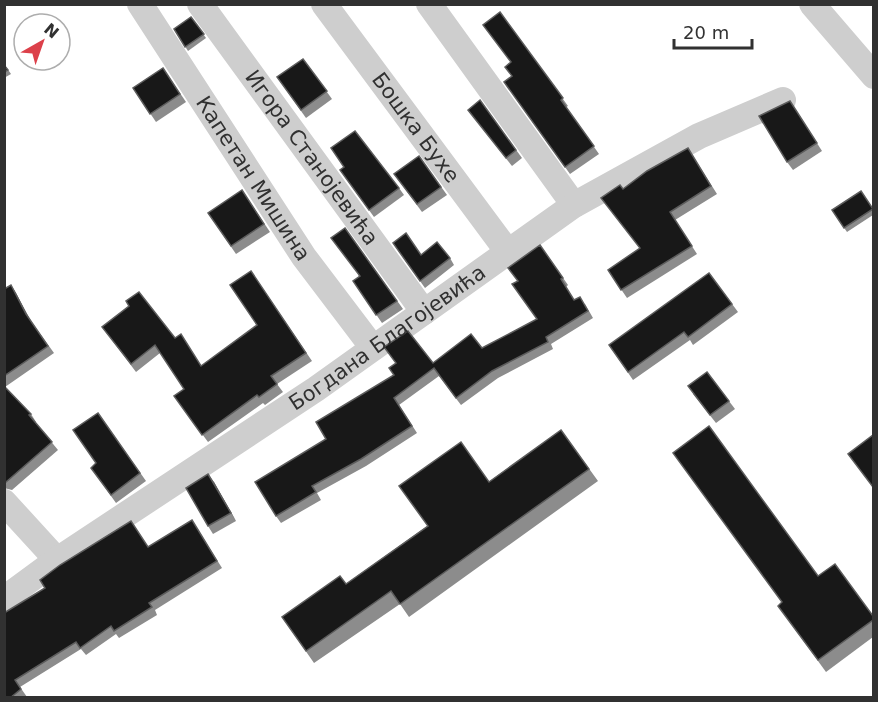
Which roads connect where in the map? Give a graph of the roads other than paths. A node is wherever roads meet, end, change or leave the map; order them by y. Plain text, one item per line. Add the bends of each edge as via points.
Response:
1 (140, 4) edge
2 (200, 4) edge
3 (324, 4) edge
4 (429, 4) edge
5 (813, 4) edge
6 (873, 76) edge
7 (783, 100) dead end
8 (574, 205) junction
9 (508, 252) junction
10 (424, 312) junction
11 (373, 348) junction
12 (4, 502) edge
13 (57, 560) junction
14 (4, 599) edge

1 - 11 street, Капетан Мишина via 304,258
2 - 10 street, Игора Станојевића
3 - 9 street, Бошка Бухе
4 - 8 street
5 - 6 street
7 - 8 street, Богдана Благојевића via 699,136
8 - 9 street, Богдана Благојевића
9 - 10 street, Богдана Благојевића
10 - 11 street, Богдана Благојевића
11 - 13 street, Богдана Благојевића
12 - 13 street
13 - 14 street, Богдана Благојевића

